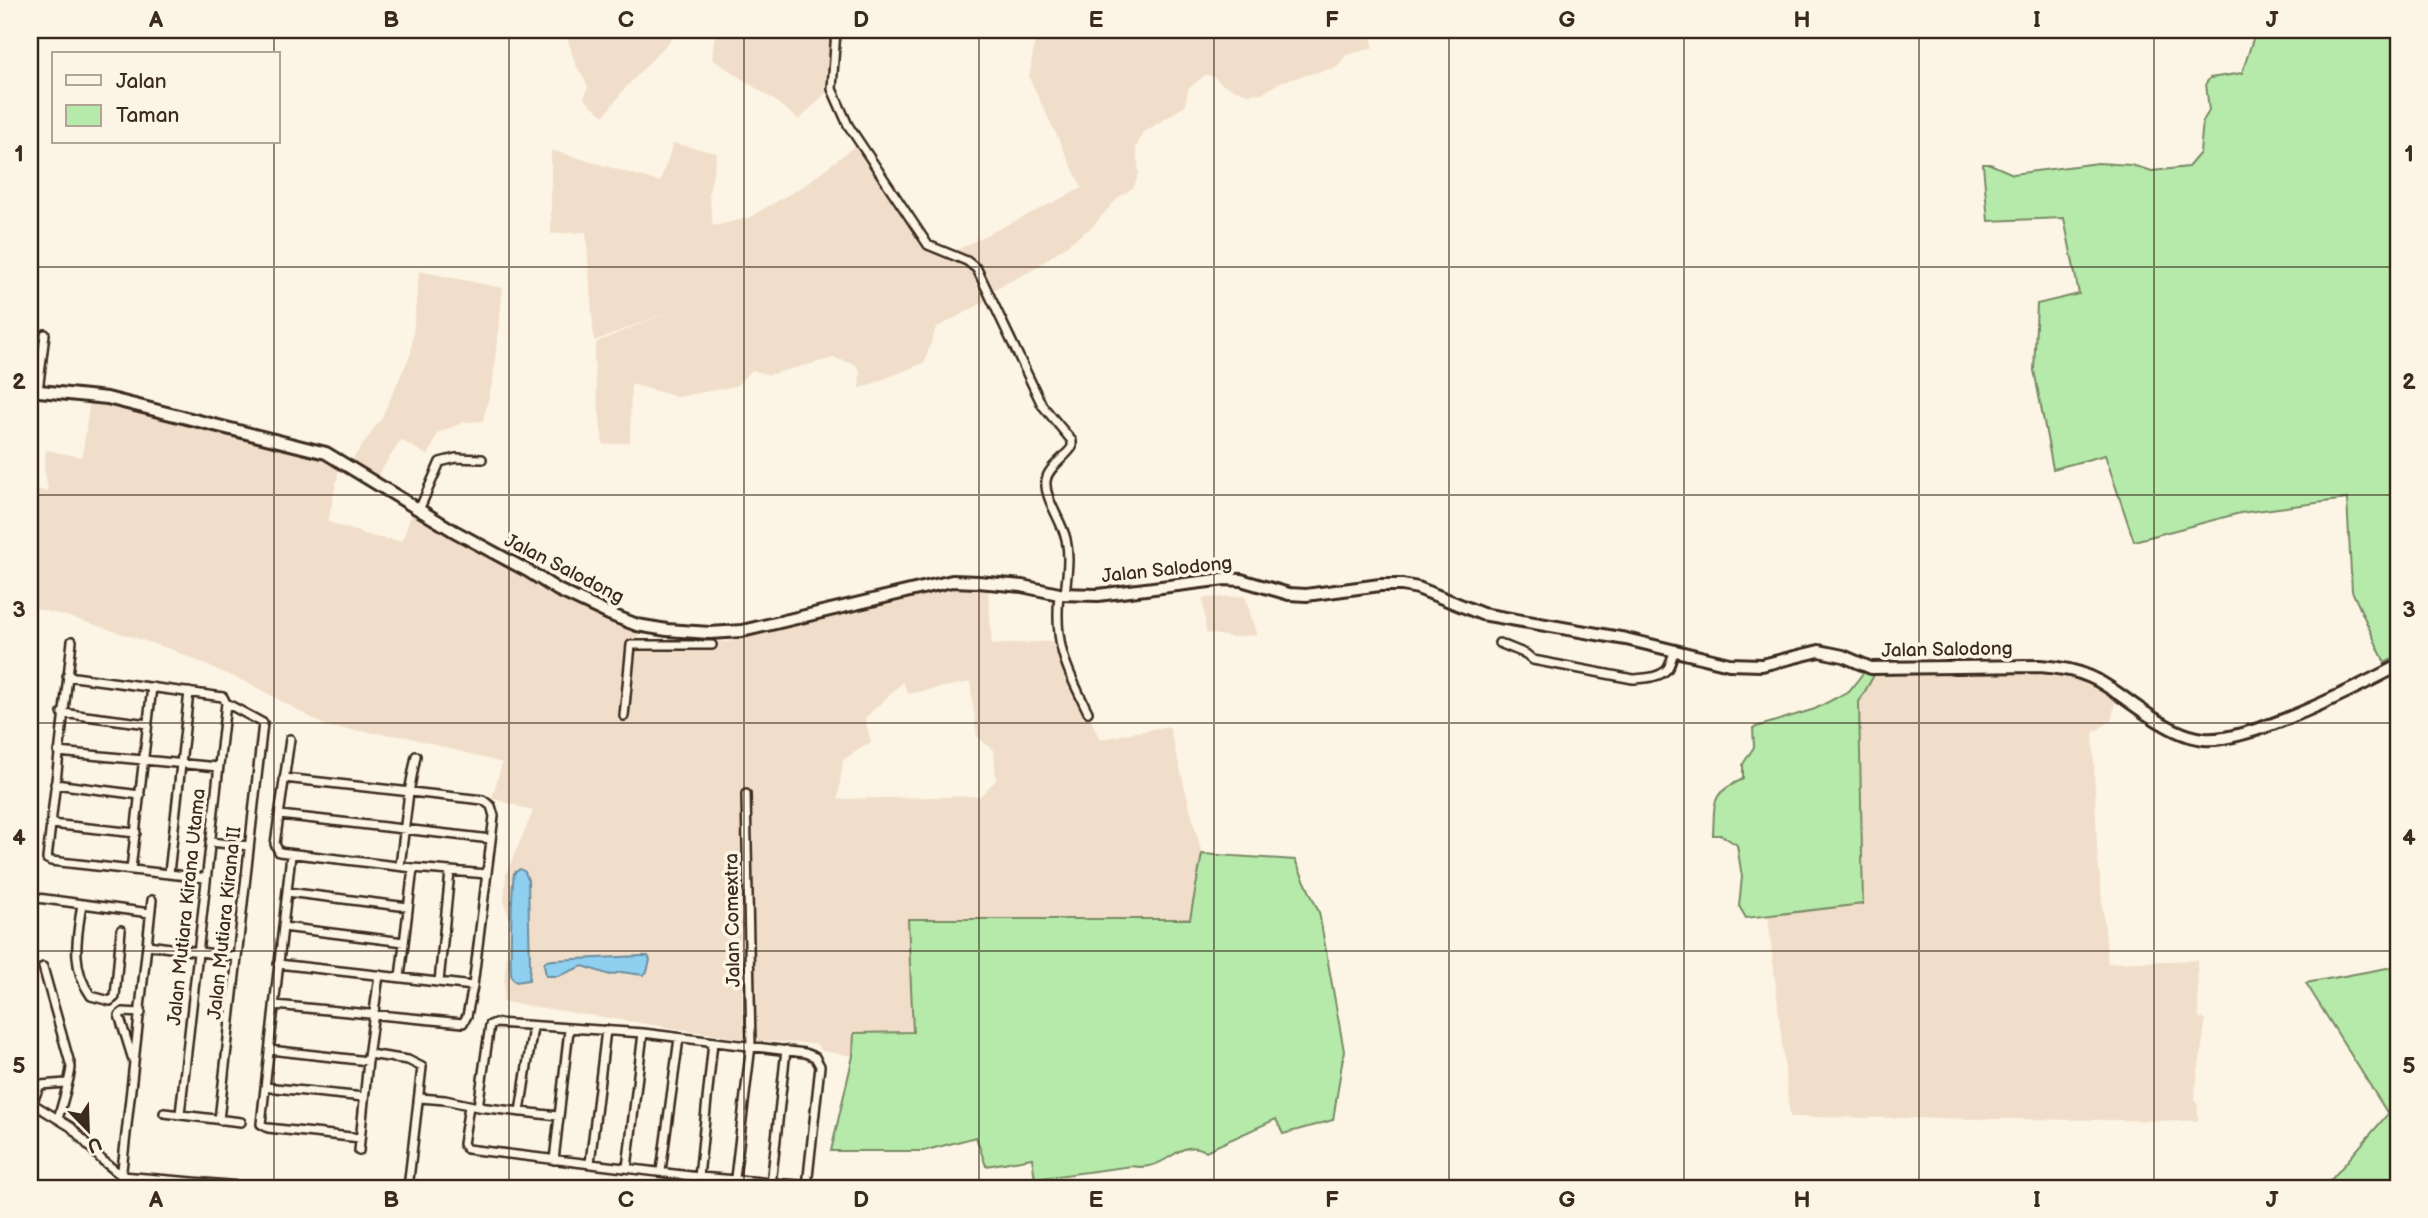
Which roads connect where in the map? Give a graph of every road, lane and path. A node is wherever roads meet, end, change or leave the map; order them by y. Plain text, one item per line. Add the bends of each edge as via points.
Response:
1 (836, 30) edge
2 (45, 334) dead end
3 (34, 390) edge
4 (482, 459) dead end
5 (419, 510) junction
6 (1062, 594) junction
7 (30, 641) edge
8 (72, 641) dead end
9 (1499, 643) dead end
10 (712, 645) dead end
11 (1675, 651) junction
12 (30, 652) edge
13 (2398, 666) edge
14 (67, 676) junction
15 (152, 687) junction
16 (189, 691) junction
17 (226, 703) junction
18 (1088, 712) dead end
19 (62, 713) junction
20 (624, 716) dead end
21 (148, 724) junction
22 (290, 739) dead end
23 (58, 752) junction
24 (416, 756) dead end
25 (144, 761) junction
26 (181, 762) junction
27 (218, 767) junction
28 (284, 778) junction
29 (55, 784) junction
30 (409, 792) junction
31 (746, 794) dead end
32 (140, 795) junction
33 (280, 816) junction
34 (51, 824) junction
35 (405, 829) junction
36 (136, 833) junction
37 (491, 839) junction
38 (210, 842) junction
39 (248, 846) junction
40 (291, 855) junction
41 (400, 866) junction
42 (413, 868) junction
43 (131, 870) junction
44 (450, 872) junction
45 (169, 873) junction
46 (486, 874) junction
47 (205, 878) junction
48 (286, 892) junction
49 (30, 897) edge
50 (152, 900) dead end
51 (82, 904) junction
52 (408, 906) junction
53 (150, 913) junction
54 (283, 927) junction
55 (121, 930) dead end
56 (404, 942) junction
57 (148, 945) junction
58 (199, 952) junction
59 (237, 957) junction
60 (278, 964) junction
61 (43, 967) dead end
62 (379, 975) junction
63 (400, 977) junction
64 (439, 982) junction
65 (473, 986) junction
66 (275, 1005) junction
67 (141, 1013) junction
68 (373, 1015) junction
69 (533, 1027) junction
70 (569, 1030) junction
71 (606, 1030) junction
72 (643, 1033) junction
73 (679, 1038) junction
74 (713, 1041) junction
75 (751, 1045) junction
76 (270, 1050) junction
77 (786, 1050) junction
78 (368, 1058) junction
79 (134, 1063) junction
80 (66, 1083) junction
81 (265, 1087) junction
82 (364, 1097) junction
83 (420, 1098) junction
84 (31, 1102) edge
85 (469, 1106) junction
86 (478, 1107) junction
87 (520, 1112) junction
88 (164, 1113) dead end
89 (180, 1114) junction
90 (558, 1116) junction
91 (58, 1118) junction
92 (219, 1119) junction
93 (241, 1122) dead end
94 (360, 1139) junction
95 (359, 1151) dead end
96 (554, 1160) junction
97 (590, 1163) junction
98 (627, 1168) junction
99 (661, 1171) junction
100 (122, 1176) junction
101 (699, 1177) junction
102 (735, 1178) junction
103 (771, 1184) junction
104 (807, 1186) junction
105 (824, 1187) edge
106 (30, 1188) edge
107 (35, 1188) edge
108 (120, 1188) edge
109 (265, 1188) edge
110 (408, 1188) edge

1 - 6 street via 832,89 848,125 928,245 977,269 1042,405 1072,441 1046,482 1066,539 1068,565
2 - 3 street
3 - 5 street, Jalan Salodong via 107,398 326,453
4 - 5 street via 440,462
5 - 6 street, Jalan Salodong via 558,590 637,625 667,630 742,631 952,582 1022,586
6 - 11 street, Jalan Salodong via 1098,595 1225,579 1306,595 1402,585 1482,614
6 - 18 street via 1058,638 1066,669
7 - 12 street
8 - 14 street
9 - 11 street via 1533,660 1633,679 1663,673
10 - 20 street via 631,645
11 - 13 street, Jalan Salodong via 1747,666 1819,651 1871,668 2064,668 2092,676 2172,729 2205,739 2246,732 2292,715
14 - 15 street
14 - 19 street
15 - 16 street
15 - 21 street
16 - 17 street via 223,697
16 - 26 street
17 - 27 street, Jalan Mutiara Kirana Utama
17 - 39 street, Jalan Mutiara Kirana II via 261,720 263,730
19 - 21 street
19 - 23 street
21 - 25 street
22 - 28 street
23 - 25 street
23 - 29 street
24 - 30 street
25 - 26 street
25 - 32 street
26 - 27 street
26 - 45 street
27 - 38 street, Jalan Mutiara Kirana Utama
28 - 30 street
28 - 33 street
29 - 32 street
29 - 34 street
30 - 35 street
30 - 37 street via 487,801 494,816
31 - 75 street, Jalan Comextra
32 - 36 street
33 - 35 street
33 - 40 street via 276,849
34 - 36 street
34 - 43 street via 49,861
35 - 37 street
35 - 41 street
36 - 43 street
37 - 46 street
38 - 39 street
38 - 47 street, Jalan Mutiara Kirana Utama
39 - 59 street, Jalan Mutiara Kirana II
40 - 41 street
40 - 48 street
41 - 42 street
42 - 44 street
42 - 52 street
43 - 45 street
44 - 46 street
44 - 64 street
45 - 47 street
46 - 65 street
47 - 58 street, Jalan Mutiara Kirana Utama
48 - 52 street
48 - 54 street
49 - 51 street
50 - 53 street
51 - 53 street
51 - 55 street via 75,955 91,996 110,1002 115,997
52 - 56 street
53 - 57 street
54 - 56 street
54 - 60 street
56 - 63 street
57 - 58 street
57 - 67 street
58 - 59 street
58 - 89 street, Jalan Mutiara Kirana Utama
59 - 92 street, Jalan Mutiara Kirana II
60 - 62 street
60 - 66 street
61 - 80 street via 68,1055 71,1073
62 - 63 street
62 - 68 street
63 - 64 street
64 - 65 street
65 - 68 street via 466,1020 461,1024
66 - 68 street
66 - 76 street
67 - 79 street
67 - 79 street via 119,1016
68 - 78 street
69 - 70 street
69 - 86 street via 491,1025
69 - 87 street
70 - 71 street
70 - 90 street
71 - 72 street
71 - 97 street
72 - 73 street
72 - 98 street
73 - 74 street
73 - 99 street
74 - 75 street
74 - 101 street
75 - 77 street
75 - 102 street, Jalan Comextra
76 - 78 street
76 - 81 street
77 - 103 street
77 - 104 street via 814,1057 820,1066
78 - 82 street
78 - 83 street via 420,1064
79 - 100 street
80 - 84 street via 40,1086
80 - 91 street
81 - 82 street
81 - 94 street via 261,1120 265,1127
82 - 94 street
83 - 85 street
83 - 110 street
84 - 91 street
85 - 86 street
85 - 96 street via 463,1144 467,1149
86 - 87 street
87 - 90 street
88 - 89 street
89 - 92 street
90 - 96 street
91 - 100 street
92 - 93 street
94 - 95 street
96 - 97 street
97 - 98 street
98 - 99 street
99 - 101 street
100 - 108 street
100 - 109 street
101 - 102 street
102 - 103 street
103 - 104 street
104 - 105 street
106 - 107 street

